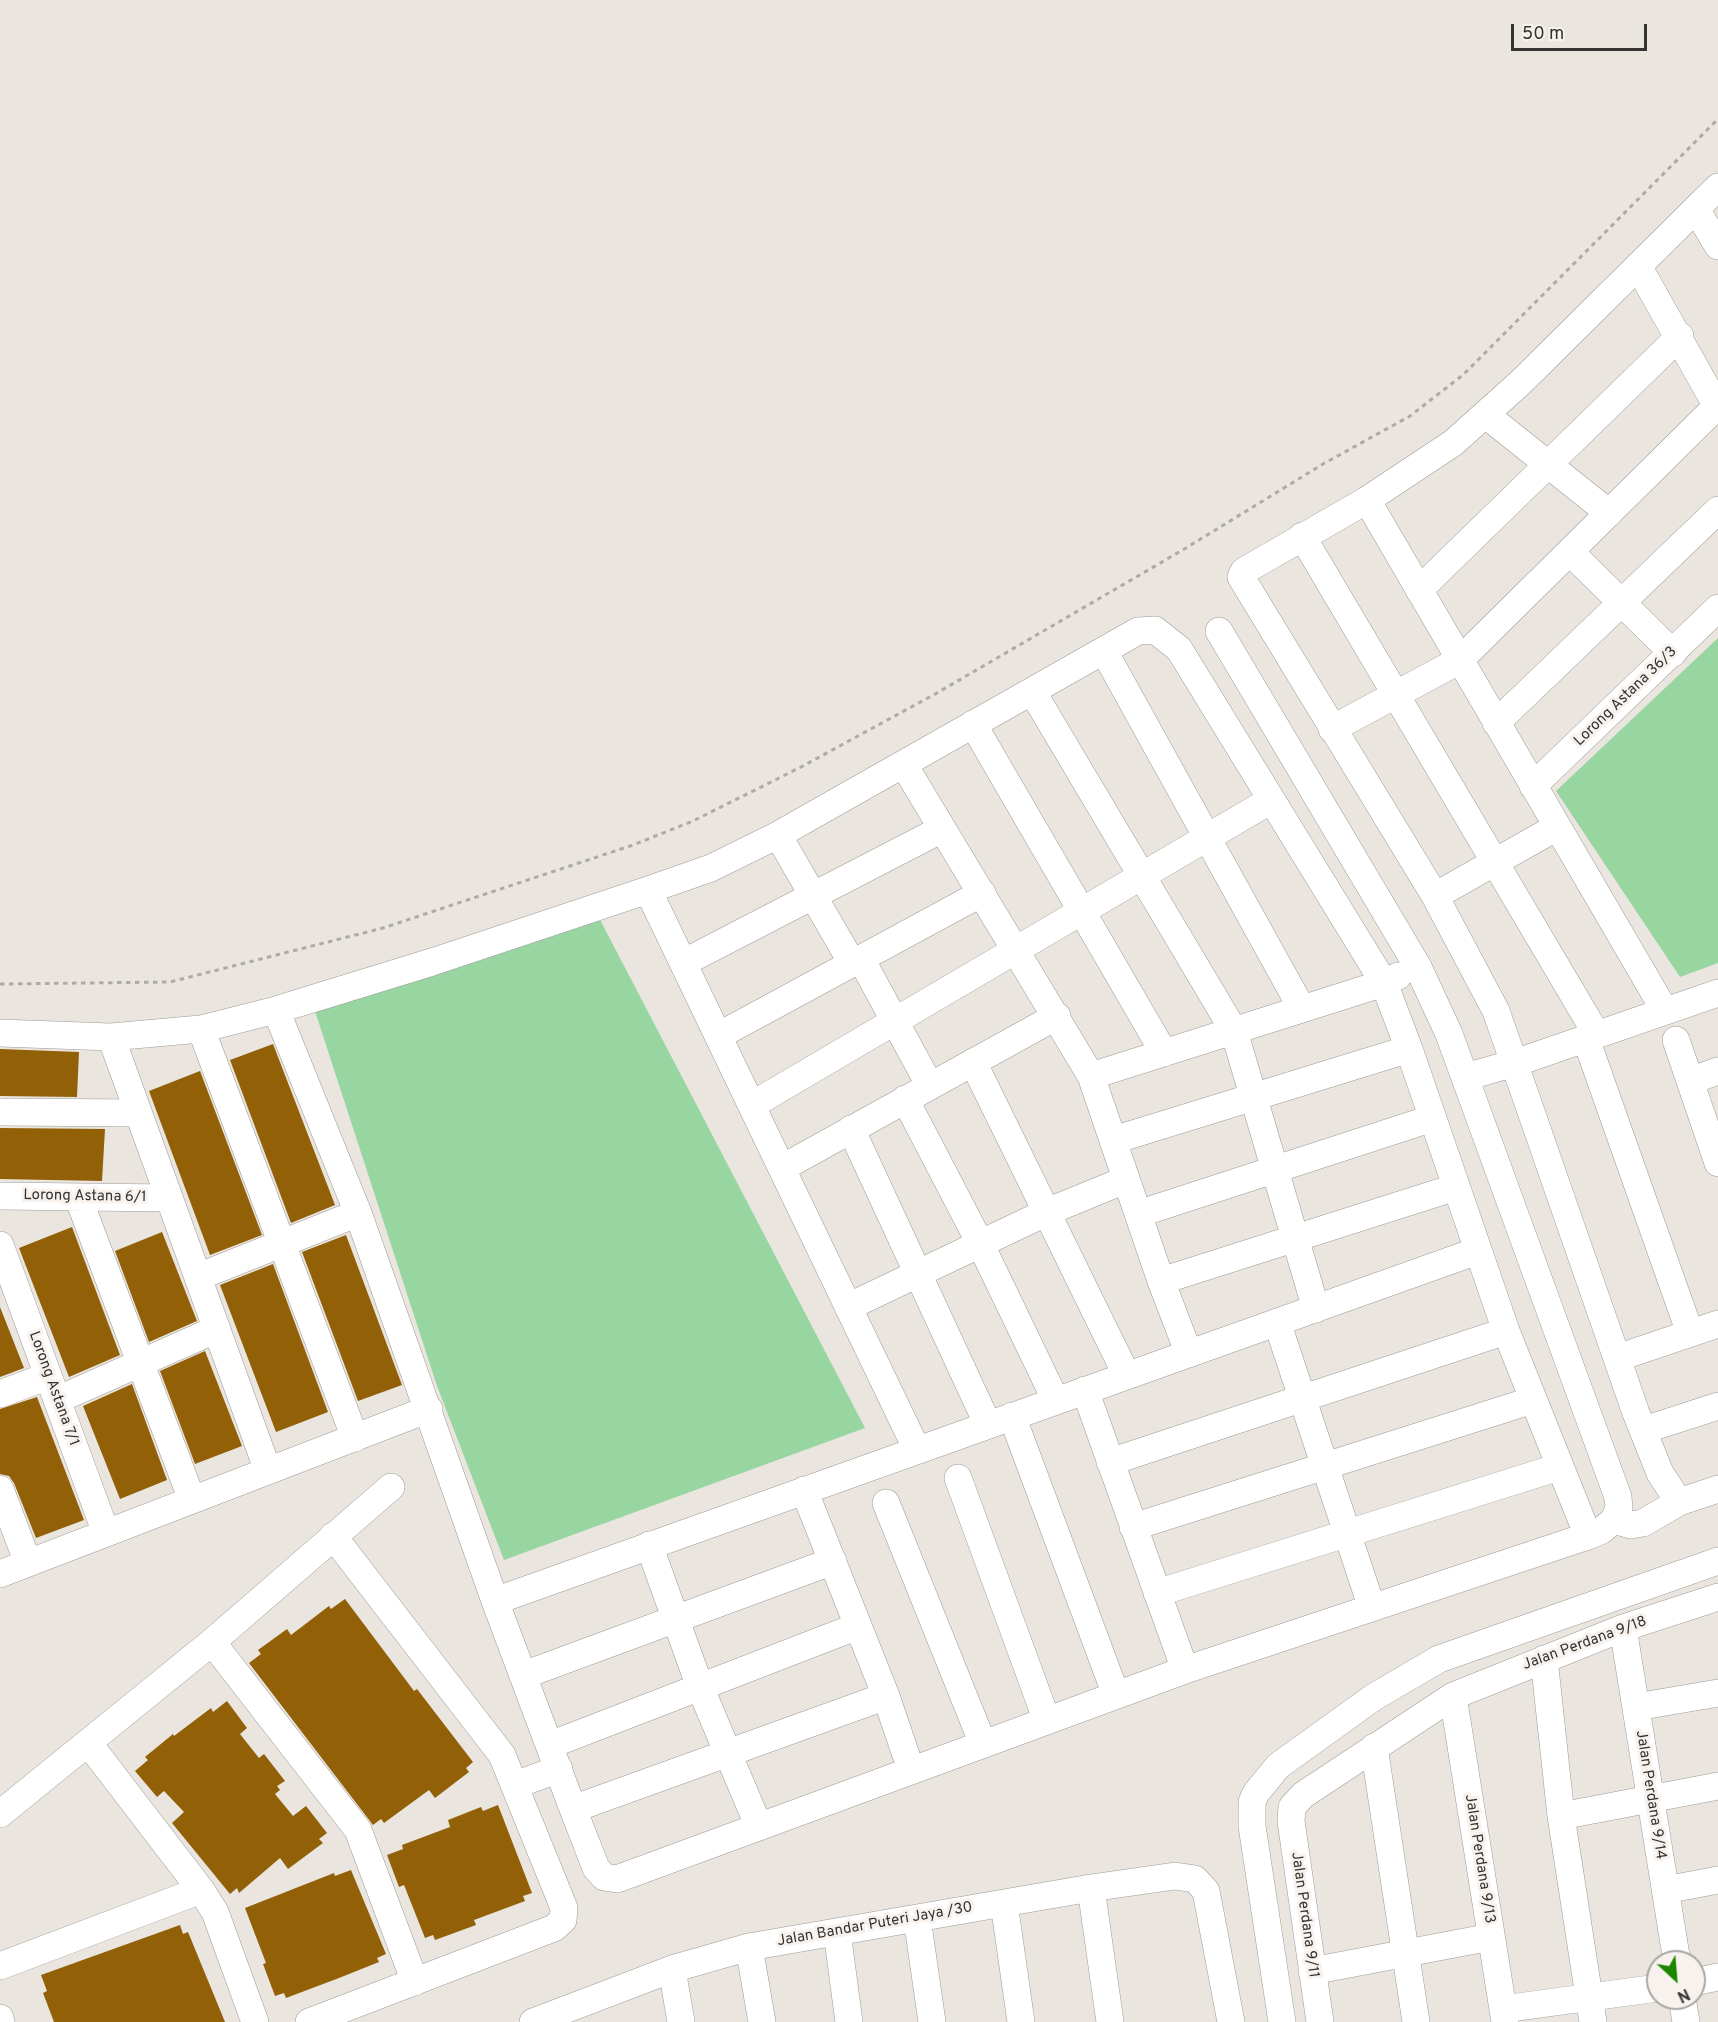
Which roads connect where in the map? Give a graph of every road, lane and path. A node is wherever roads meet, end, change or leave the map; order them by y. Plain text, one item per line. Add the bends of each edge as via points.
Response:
1 (1718, 119) edge
2 (1718, 187) edge
3 (1696, 208) junction
4 (1718, 246) edge
5 (1638, 266) junction
6 (1680, 336) junction
7 (1710, 376) edge
8 (1718, 407) edge
9 (1486, 415) junction
10 (1548, 464) junction
11 (1367, 500) junction
12 (1718, 510) edge
13 (1609, 513) junction
14 (1302, 536) junction
15 (1570, 552) junction
16 (1419, 590) junction
17 (1621, 600) junction
18 (1718, 608) edge
19 (1219, 631) dead end
20 (1104, 651) junction
21 (1673, 653) junction
22 (1460, 660) junction
23 (1032, 691) junction
24 (1396, 695) junction
25 (1496, 723) junction
26 (973, 724) junction
27 (1332, 729) junction
28 (904, 765) junction
29 (1533, 786) junction
30 (1271, 800) junction
31 (1557, 827) junction
32 (942, 829) junction
33 (778, 836) junction
34 (1207, 838) junction
35 (1495, 862) junction
36 (1143, 876) junction
37 (648, 890) junction
38 (981, 893) junction
39 (813, 896) junction
40 (1435, 896) junction
41 (1083, 912) junction
42 (1015, 951) junction
43 (856, 961) junction
44 (683, 963) junction
45 (1418, 967) junction
46 (1384, 983) junction
47 (0, 984) edge
48 (1718, 993) edge
49 (1302, 1009) junction
50 (276, 1010) junction
51 (1665, 1011) junction
52 (1056, 1016) junction
53 (895, 1021) junction
54 (201, 1029) junction
55 (1234, 1031) junction
56 (0, 1034) edge
57 (718, 1036) junction
58 (1592, 1037) junction
59 (111, 1038) junction
60 (1677, 1040) dead end
61 (1410, 1048) junction
62 (1164, 1053) junction
63 (973, 1062) junction
64 (1515, 1063) junction
65 (1718, 1071) edge
66 (1091, 1076) junction
67 (1466, 1077) junction
68 (1690, 1080) junction
69 (930, 1086) junction
70 (1254, 1095) junction
71 (905, 1099) junction
72 (752, 1105) junction
73 (0, 1112) edge
74 (138, 1113) junction
75 (1433, 1118) junction
76 (851, 1128) junction
77 (1114, 1140) junction
78 (1717, 1157) edge
79 (782, 1168) junction
80 (1276, 1168) junction
81 (1125, 1180) junction
82 (1456, 1187) junction
83 (0, 1196) edge
84 (78, 1197) junction
85 (169, 1198) junction
86 (1047, 1212) junction
87 (358, 1214) junction
88 (1138, 1214) junction
89 (1295, 1238) junction
90 (282, 1244) junction
91 (0, 1245) edge
92 (981, 1245) junction
93 (1477, 1251) junction
94 (919, 1274) junction
95 (198, 1277) junction
96 (1161, 1281) junction
97 (848, 1307) junction
98 (1316, 1309) junction
99 (1277, 1322) junction
100 (1718, 1324) edge
101 (216, 1329) junction
102 (1506, 1330) junction
103 (1690, 1333) junction
104 (1189, 1354) junction
105 (1617, 1358) junction
106 (140, 1363) junction
107 (1127, 1376) junction
108 (52, 1388) junction
109 (1085, 1390) junction
110 (0, 1394) edge
111 (1302, 1398) junction
112 (1533, 1400) junction
113 (1056, 1401) junction
114 (1718, 1406) edge
115 (429, 1409) junction
116 (1000, 1420) junction
117 (1644, 1430) junction
118 (355, 1438) junction
119 (917, 1450) junction
120 (1110, 1462) junction
121 (1324, 1467) junction
122 (1559, 1467) junction
123 (268, 1471) junction
124 (958, 1478) dead end
125 (391, 1487) dead end
126 (0, 1489) edge
127 (1718, 1489) edge
128 (804, 1490) junction
129 (192, 1500) junction
130 (1679, 1502) junction
131 (886, 1503) dead end
132 (1614, 1520) junction
133 (1133, 1527) junction
134 (106, 1533) junction
135 (1347, 1534) junction
136 (333, 1536) junction
137 (1587, 1536) junction
138 (649, 1545) junction
139 (832, 1561) junction
140 (1718, 1561) edge
141 (28, 1563) junction
142 (0, 1574) edge
143 (1157, 1593) junction
144 (1718, 1597) edge
145 (495, 1601) junction
146 (1372, 1608) junction
147 (676, 1618) junction
148 (858, 1626) junction
149 (1623, 1628) junction
150 (212, 1642) junction
151 (1544, 1659) junction
152 (1185, 1670) junction
153 (524, 1675) junction
154 (700, 1687) junction
155 (1718, 1693) edge
156 (1116, 1695) junction
157 (886, 1696) junction
158 (1453, 1696) junction
159 (1636, 1707) junction
160 (1047, 1721) junction
161 (89, 1744) junction
162 (983, 1744) junction
163 (1374, 1747) junction
164 (728, 1753) junction
165 (554, 1757) junction
166 (911, 1770) junction
167 (515, 1785) junction
168 (1718, 1786) edge
169 (1651, 1799) junction
170 (1292, 1807) joint
171 (573, 1809) junction
172 (0, 1814) edge
173 (1561, 1816) junction
174 (759, 1827) junction
175 (1718, 1880) edge
176 (1091, 1888) junction
177 (201, 1890) junction
178 (1665, 1890) junction
179 (1004, 1903) junction
180 (917, 1918) junction
181 (837, 1932) junction
182 (1491, 1937) junction
183 (749, 1947) junction
184 (1675, 1950) edge
185 (1404, 1954) junction
186 (0, 1966) edge
187 (672, 1969) junction
188 (1312, 1971) junction
189 (415, 1982) junction
190 (1646, 1992) edge
191 (1591, 2010) edge
192 (1504, 2016) edge
193 (255, 2022) edge
194 (309, 2022) edge
195 (533, 2022) edge
196 (681, 2022) edge
197 (762, 2022) edge
198 (849, 2022) edge
199 (932, 2022) edge
200 (1021, 2022) edge
201 (1110, 2022) edge
202 (1231, 2022) edge
203 (1282, 2022) edge
204 (1320, 2022) edge
205 (1416, 2022) edge

1 - 47 path via 1463,375 1410,416 937,693 693,821 633,845 383,928 236,967 170,982
2 - 3 street
3 - 4 street
3 - 5 street
5 - 6 street
5 - 9 street
6 - 7 street
6 - 10 street
7 - 8 street
8 - 13 street
9 - 10 street
9 - 11 street via 1453,443
10 - 13 street
10 - 16 street
11 - 14 street
11 - 16 street
12 - 17 street
13 - 15 street
14 - 24 street
14 - 27 street via 1244,571 1241,577
15 - 17 street
15 - 22 street
16 - 22 street
17 - 21 street
17 - 25 street
18 - 21 street, Lorong Astana 36/3
19 - 45 street
20 - 23 street
20 - 30 street via 1138,631 1155,630 1165,636 1179,649
20 - 34 street
21 - 29 street, Lorong Astana 36/3
22 - 24 street
22 - 25 street
23 - 26 street
23 - 36 street
24 - 27 street
24 - 35 street
25 - 29 street
26 - 28 street
26 - 41 street
27 - 40 street
28 - 32 street
28 - 33 street
29 - 31 street
30 - 34 street
30 - 46 street
31 - 35 street
31 - 51 street
32 - 38 street
32 - 39 street
33 - 37 street via 711,868
33 - 39 street
34 - 36 street
34 - 49 street
35 - 40 street
35 - 58 street
36 - 41 street
36 - 55 street
37 - 44 street
37 - 50 street
38 - 42 street
38 - 43 street
39 - 43 street
39 - 44 street
40 - 64 street via 1496,1011
41 - 42 street
41 - 62 street
42 - 52 street
42 - 53 street
43 - 53 street
43 - 57 street
44 - 57 street
45 - 46 street
45 - 67 street
46 - 49 street
46 - 61 street
48 - 51 street
49 - 55 street
50 - 54 street
50 - 87 street
51 - 58 street
52 - 63 street
52 - 66 street
53 - 69 street
53 - 72 street
54 - 59 street
54 - 90 street
55 - 62 street
55 - 70 street
56 - 59 street
57 - 72 street
58 - 64 street
58 - 103 street
59 - 74 street
60 - 68 street
61 - 70 street
61 - 75 street
62 - 66 street
63 - 69 street
63 - 86 street
64 - 67 street
64 - 105 street
65 - 68 street
66 - 77 street
67 - 132 street via 1610,1470 1619,1508
68 - 78 street
69 - 71 street
70 - 77 street
70 - 80 street
71 - 76 street
71 - 92 street
72 - 79 street
73 - 74 street
74 - 85 street
75 - 80 street
75 - 82 street
76 - 79 street
76 - 94 street
77 - 81 street
79 - 97 street
80 - 88 street
80 - 89 street
81 - 86 street
81 - 88 street
82 - 89 street
82 - 93 street
83 - 84 street, Lorong Astana 6/1
84 - 85 street, Lorong Astana 6/1
84 - 106 street
85 - 95 street
86 - 92 street
86 - 107 street
87 - 90 street
87 - 115 street
88 - 96 street
89 - 96 street
89 - 98 street
90 - 95 street
90 - 118 street
91 - 108 street, Lorong Astana 7/1
92 - 94 street
92 - 113 street
93 - 98 street
93 - 102 street
94 - 97 street
94 - 116 street
95 - 101 street
96 - 104 street
97 - 119 street
98 - 99 street
99 - 104 street
99 - 111 street
100 - 103 street
101 - 106 street
101 - 123 street
102 - 111 street
102 - 112 street
103 - 105 street
104 - 107 street
105 - 117 street
106 - 108 street
106 - 129 street
107 - 109 street
108 - 110 street
108 - 134 street, Lorong Astana 7/1
109 - 113 street
109 - 120 street
111 - 120 street
111 - 121 street
112 - 121 street
112 - 122 street
113 - 116 street
114 - 117 street
115 - 118 street
115 - 145 street
116 - 119 street
116 - 156 street
117 - 130 street via 1660,1473
118 - 123 street
119 - 128 street
120 - 133 street
121 - 133 street
121 - 135 street
122 - 135 street
122 - 137 street
123 - 129 street
124 - 160 street
125 - 136 street
126 - 141 street
127 - 130 street
128 - 138 street
128 - 139 street
129 - 134 street
130 - 132 street via 1643,1523 1631,1525
131 - 162 street
132 - 137 street
133 - 143 street
134 - 141 street
135 - 143 street
135 - 146 street
136 - 150 street
136 - 167 street via 488,1734
137 - 146 street
138 - 145 street
138 - 147 street
139 - 147 street
139 - 148 street
140 - 203 street via 1440,1659 1374,1697 1278,1766 1252,1802 1252,1826
141 - 142 street
143 - 152 street
144 - 149 street, Jalan Perdana 9/18
145 - 153 street
146 - 152 street
147 - 153 street
147 - 154 street
148 - 154 street
148 - 157 street
149 - 151 street, Jalan Perdana 9/18
149 - 159 street, Jalan Perdana 9/14
150 - 161 street
150 - 189 street via 358,1830
151 - 158 street, Jalan Perdana 9/18
151 - 173 street
152 - 156 street
153 - 165 street
154 - 164 street
154 - 165 street
155 - 159 street
156 - 160 street
157 - 164 street
157 - 166 street
158 - 163 street, Jalan Perdana 9/18
158 - 182 street, Jalan Perdana 9/13
159 - 169 street, Jalan Perdana 9/14
160 - 162 street
161 - 172 street
161 - 177 street
162 - 166 street
163 - 170 street, Jalan Perdana 9/18 via 1303,1795
163 - 185 street
164 - 171 street
164 - 174 street
165 - 167 street
165 - 171 street
166 - 174 street
167 - 189 street via 564,1908 562,1920 554,1928
168 - 169 street
169 - 173 street
169 - 178 street, Jalan Perdana 9/14
170 - 188 street, Jalan Perdana 9/11
171 - 174 street via 596,1868 604,1877 617,1879
173 - 191 street
175 - 178 street
176 - 179 street, Jalan Bandar Puteri Jaya /30
176 - 201 street
176 - 202 street, Jalan Bandar Puteri Jaya /30 via 1175,1876 1195,1879 1206,1891 1210,1906
177 - 186 street
177 - 193 street via 215,1912
178 - 184 street, Jalan Perdana 9/14
179 - 180 street, Jalan Bandar Puteri Jaya /30
179 - 200 street
180 - 181 street, Jalan Bandar Puteri Jaya /30
180 - 199 street
181 - 183 street, Jalan Bandar Puteri Jaya /30
181 - 198 street
182 - 185 street
182 - 192 street, Jalan Perdana 9/13
183 - 187 street, Jalan Bandar Puteri Jaya /30
183 - 197 street
185 - 188 street
185 - 205 street
187 - 195 street, Jalan Bandar Puteri Jaya /30
187 - 196 street
188 - 204 street, Jalan Perdana 9/11
189 - 194 street
190 - 191 street
191 - 192 street

